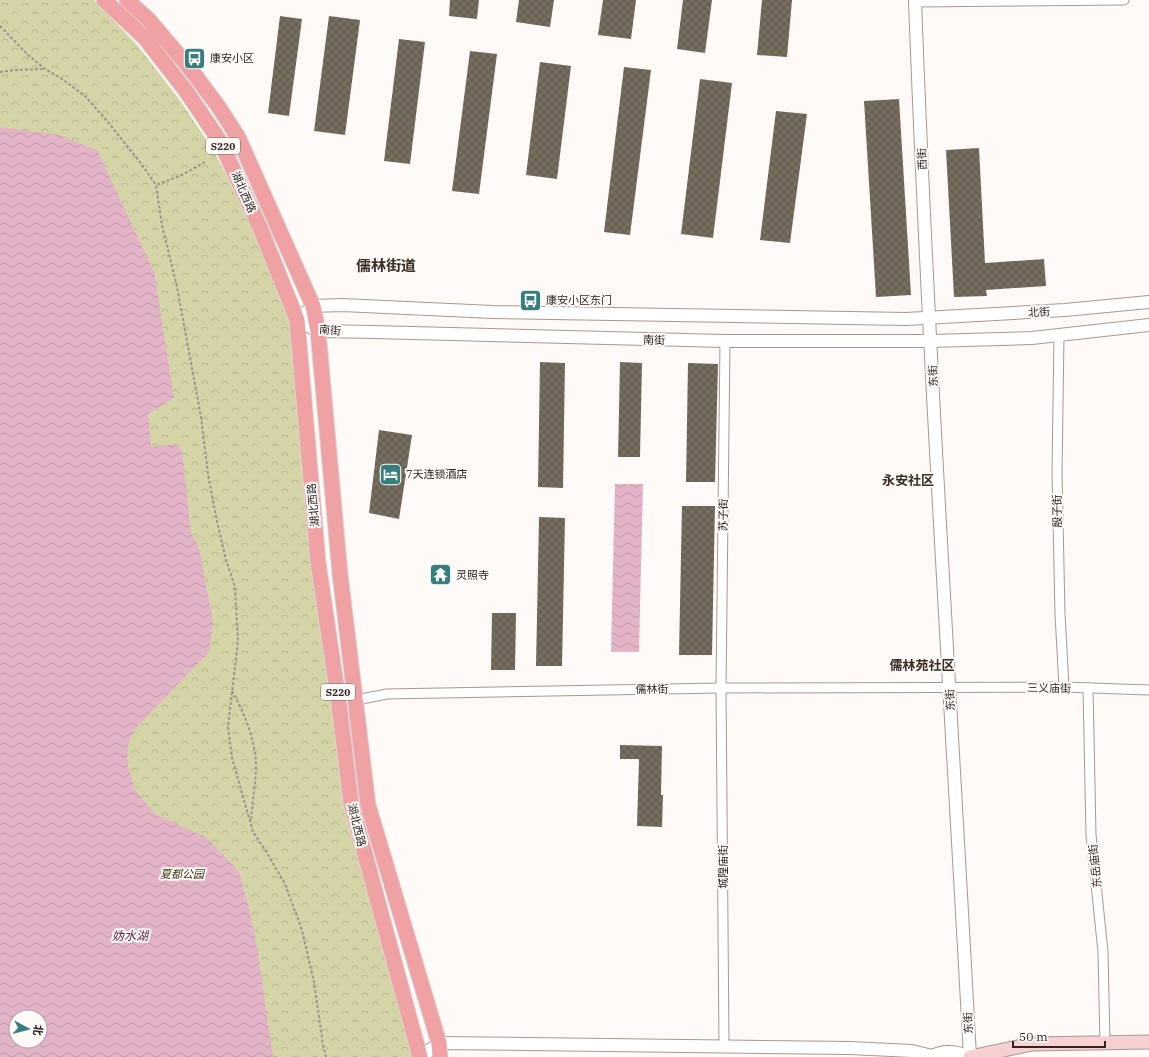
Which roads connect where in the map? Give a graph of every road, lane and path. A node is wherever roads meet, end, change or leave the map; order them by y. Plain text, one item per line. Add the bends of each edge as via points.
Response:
1 (104, 0) edge
2 (127, 0) edge
3 (1124, 0) edge
4 (915, 1) edge
5 (1005, 1) edge
6 (0, 26) edge
7 (45, 69) junction
8 (0, 72) edge
9 (205, 162) dead end
10 (156, 185) junction
11 (1149, 302) edge
12 (313, 306) junction
13 (929, 318) junction
14 (297, 320) junction
15 (1149, 325) edge
16 (318, 332) junction
17 (1059, 335) junction
18 (931, 341) junction
19 (725, 342) junction
20 (950, 687) junction
21 (1064, 687) junction
22 (721, 688) junction
23 (1088, 688) junction
24 (1149, 690) edge
25 (231, 691) junction
26 (356, 700) junction
27 (340, 704) junction
28 (251, 823) junction
29 (1149, 1042) edge
30 (1105, 1043) junction
31 (724, 1046) junction
32 (440, 1050) edge
33 (931, 1056) edge
34 (326, 1057) edge
35 (420, 1057) edge
36 (970, 1057) edge

1 - 14 main road, 湖北西路 / S220 via 145,38 221,144 261,230
2 - 12 main road, 湖北西路 / S220 via 149,20 188,66 238,137
3 - 5 street
4 - 5 street
4 - 13 street, 西街
6 - 7 path
7 - 8 path
7 - 10 path via 85,96
9 - 10 path
10 - 25 path via 201,417 216,517 235,587 238,640
11 - 13 street, 北街
12 - 13 street via 682,316
12 - 14 street
12 - 16 main road, 湖北西路 / S220
13 - 18 street, 东街
14 - 16 street, 南街
14 - 27 main road, 湖北西路 / S220 via 318,562
15 - 17 street
16 - 19 street, 南街
16 - 26 main road, 湖北西路 / S220 via 340,574
17 - 18 street
17 - 21 street, 殷子街 via 1057,472
18 - 19 street, 南街
18 - 20 street, 东街
19 - 22 street, 苏子街
20 - 21 street, 三义庙街
20 - 22 street, 儒林街
20 - 36 street, 东街
21 - 23 street, 三义庙街
22 - 26 street, 儒林街 via 387,694
22 - 31 street, 城隍庙街
23 - 24 street, 三义庙街
23 - 30 street, 东岳庙街 via 1092,835 1103,952
25 - 28 path via 228,727 232,758
25 - 28 path via 250,730 256,763
26 - 27 street, 儒林街
26 - 32 main road, 湖北西路 / S220 via 368,805
27 - 35 main road, 湖北西路 / S220 via 351,803
28 - 34 path via 253,832 285,884 302,930 314,982
29 - 30 main road
30 - 36 main road via 1032,1044
31 - 32 street
31 - 33 street via 850,1048 912,1051
32 - 35 street
33 - 36 street via 946,1052 961,1053

